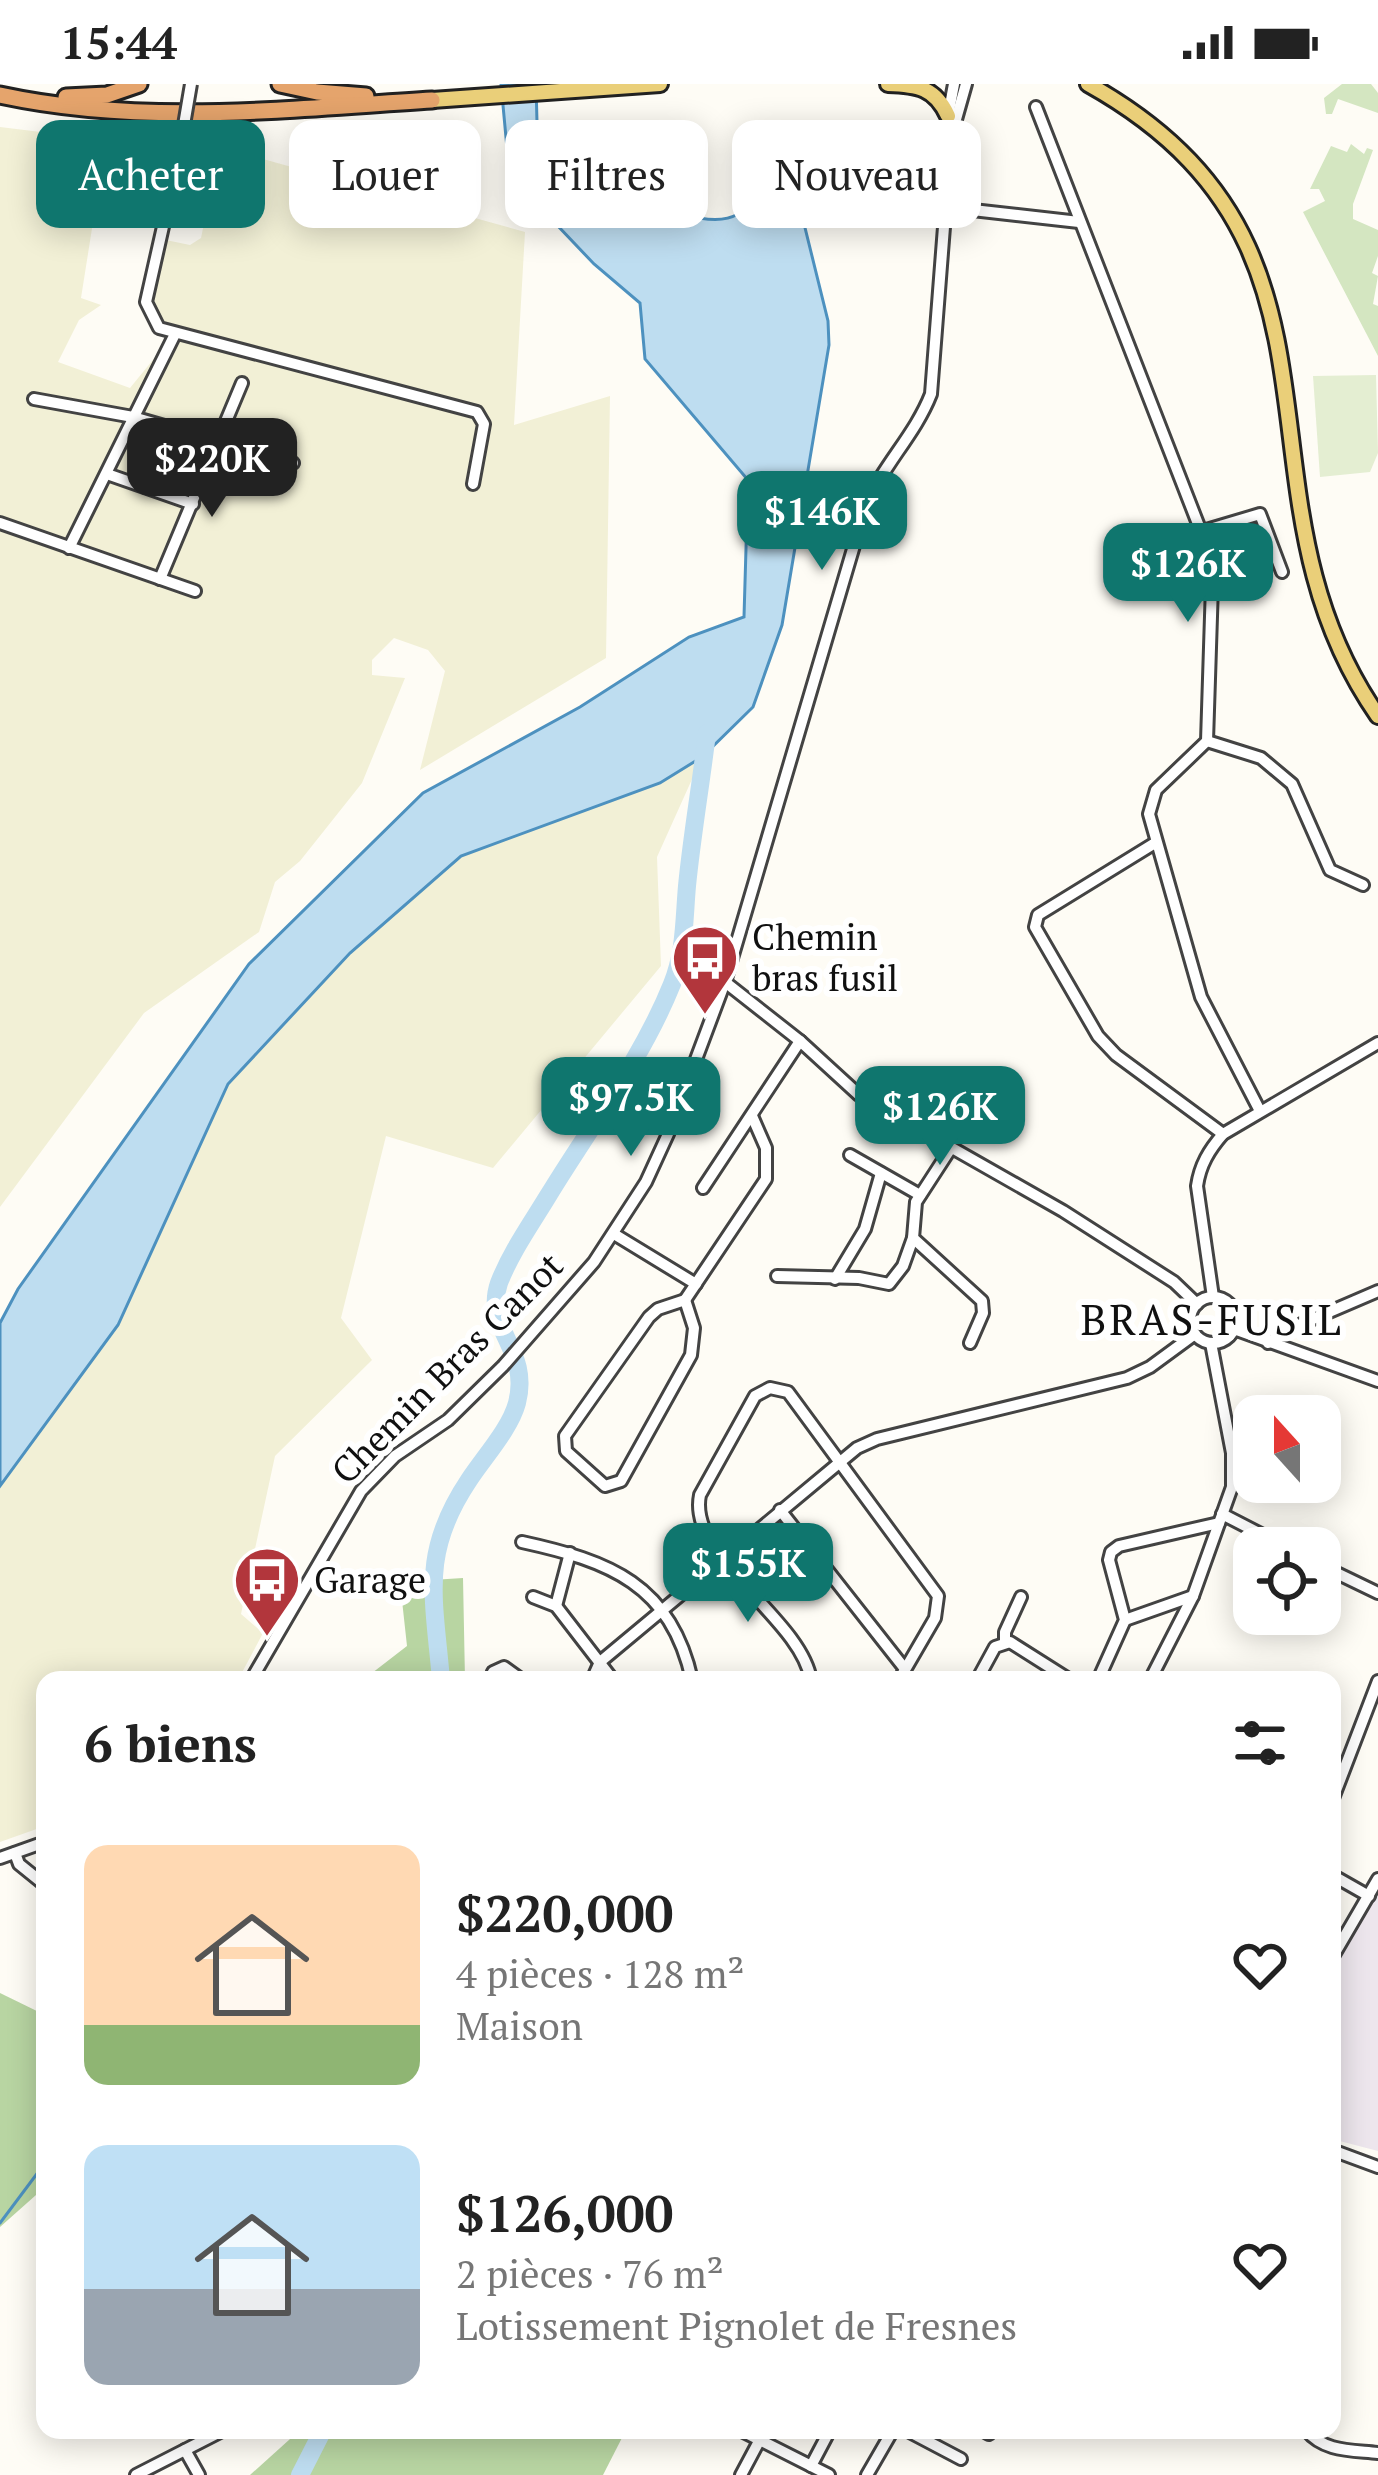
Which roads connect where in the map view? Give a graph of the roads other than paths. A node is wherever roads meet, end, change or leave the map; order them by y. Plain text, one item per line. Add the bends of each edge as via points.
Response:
1 (139, 84) edge
2 (191, 84) edge
3 (280, 84) edge
4 (659, 84) edge
5 (888, 84) edge
6 (954, 84) edge
7 (966, 84) edge
8 (1078, 84) edge
9 (1088, 84) edge
10 (0, 89) edge
11 (1107, 94) junction
12 (432, 100) junction
13 (1036, 107) dead end
14 (948, 116) junction
15 (949, 120) edge
16 (956, 120) edge
17 (981, 211) edge
18 (1079, 222) junction
19 (944, 228) edge
20 (175, 334) junction
21 (242, 383) dead end
22 (34, 399) dead end
23 (133, 417) junction
24 (219, 443) junction
25 (292, 463) dead end
26 (106, 474) junction
27 (473, 484) dead end
28 (193, 504) junction
29 (0, 523) edge
30 (1202, 531) junction
31 (69, 548) junction
32 (1282, 572) dead end
33 (160, 578) junction
34 (195, 591) dead end
35 (1378, 716) edge
36 (1208, 741) junction
37 (1155, 843) junction
38 (1363, 885) dead end
39 (725, 982) junction
40 (800, 1040) junction
41 (1378, 1043) edge
42 (1260, 1111) junction
43 (752, 1116) junction
44 (1223, 1134) junction
45 (951, 1148) junction
46 (850, 1155) dead end
47 (881, 1173) junction
48 (703, 1188) dead end
49 (920, 1195) junction
50 (614, 1234) junction
51 (913, 1238) junction
52 (777, 1276) dead end
53 (835, 1279) junction
54 (696, 1284) junction
55 (1378, 1292) edge
56 (1213, 1297) junction
57 (685, 1300) junction
58 (1197, 1304) junction
59 (1234, 1329) junction
60 (1195, 1334) junction
61 (970, 1342) dead end
62 (1211, 1343) junction
63 (1268, 1343) junction
64 (1378, 1381) edge
65 (838, 1462) junction
66 (780, 1510) junction
67 (1221, 1519) junction
68 (1239, 1527) edge
69 (522, 1542) dead end
70 (571, 1553) junction
71 (724, 1557) junction
72 (1341, 1575) edge
73 (1378, 1593) edge
74 (1193, 1596) junction
75 (533, 1597) dead end
76 (1021, 1597) dead end
77 (556, 1606) junction
78 (662, 1609) junction
79 (1125, 1620) junction
80 (1005, 1642) junction
81 (600, 1662) junction
82 (256, 1671) edge
83 (596, 1671) edge
84 (606, 1671) edge
85 (689, 1671) edge
86 (808, 1671) edge
87 (900, 1671) edge
88 (904, 1671) edge
89 (981, 1671) edge
90 (1055, 1671) edge
91 (1102, 1671) edge
92 (1155, 1671) edge
93 (1378, 1681) edge
94 (1341, 1778) edge
95 (36, 1845) edge
96 (15, 1853) junction
97 (0, 1858) edge
98 (36, 1877) edge
99 (1341, 1880) edge
100 (1378, 1880) edge
101 (1369, 1896) junction
102 (1341, 1943) edge
103 (1341, 2153) edge
104 (1378, 2167) edge
105 (206, 2439) edge
106 (760, 2439) edge
107 (768, 2439) edge
108 (825, 2439) edge
109 (887, 2439) edge
110 (923, 2439) edge
111 (1317, 2439) edge
112 (185, 2450) junction
113 (1378, 2453) edge
114 (961, 2459) dead end
115 (811, 2466) junction
116 (136, 2475) edge
117 (199, 2475) edge
118 (741, 2475) edge
119 (829, 2475) edge
120 (867, 2475) edge

1 - 10 highway via 82,98
2 - 20 street, bridge via 146,302 158,328
3 - 12 highway
4 - 12 main road
5 - 14 main road via 932,92
6 - 14 street, Chemin Bras Canot
7 - 16 street, Chemin Bras Canot
8 - 11 main road
9 - 11 main road
10 - 12 highway via 129,113
11 - 35 main road via 1191,156 1227,196 1270,281 1316,580 1355,682
13 - 18 street
14 - 15 street, Chemin Bras Canot
17 - 18 street
18 - 30 street
19 - 39 street, Chemin Bras Canot via 931,394 866,505
20 - 23 street
20 - 27 street via 477,412 484,424
21 - 24 street
22 - 23 street
23 - 24 street
23 - 26 street
24 - 25 street
24 - 28 street
26 - 28 street
26 - 31 street
28 - 33 street
29 - 31 street
30 - 32 street via 1260,514
30 - 36 street via 1212,586
31 - 33 street
33 - 34 street
36 - 37 street via 1150,798
36 - 38 street via 1261,758 1292,784 1330,870
37 - 42 street via 1202,997
37 - 44 street via 1038,915 1035,927 1098,1036
39 - 40 street
39 - 50 street, Chemin Bras Canot via 668,1135
40 - 43 street
40 - 45 street via 859,1095
41 - 42 street
42 - 44 street
43 - 48 street
43 - 54 street via 766,1148 766,1179
44 - 56 street via 1197,1186
45 - 49 street
45 - 58 street via 1063,1211
46 - 47 street
47 - 49 street
47 - 53 street via 865,1229
49 - 51 street
50 - 54 street
50 - 82 street, Chemin Bras Canot via 503,1366 361,1491
51 - 53 street via 889,1284
51 - 61 street via 982,1300
52 - 53 street
54 - 57 street
55 - 63 street
56 - 58 street
56 - 59 street via 1232,1306
57 - 57 street via 649,1317 565,1436 566,1450 605,1486 624,1477 691,1355
58 - 60 street
59 - 62 street
59 - 63 street
60 - 62 street
60 - 65 street via 1127,1378 877,1439
62 - 67 street via 1234,1472
63 - 64 street
65 - 66 street
65 - 71 street via 788,1392 770,1388 755,1396 698,1504 704,1530
65 - 88 street via 938,1596 935,1618
66 - 71 street
66 - 87 street
67 - 68 street
67 - 74 street
67 - 79 street via 1111,1552
69 - 70 street
70 - 77 street
70 - 78 street via 625,1576
71 - 78 street
71 - 86 street
72 - 73 street
74 - 79 street
74 - 92 street
75 - 77 street
76 - 80 street
77 - 81 street
78 - 81 street
78 - 85 street
79 - 91 street
80 - 89 street
80 - 90 street
81 - 83 street
81 - 84 street
93 - 94 street
95 - 96 street
96 - 97 street
96 - 98 street
99 - 101 street
100 - 101 street
101 - 102 street
103 - 104 street
105 - 112 street
106 - 118 street
107 - 115 street
108 - 115 street
109 - 120 street
110 - 114 street
111 - 113 street via 1328,2448
112 - 116 street
112 - 117 street
115 - 119 street

